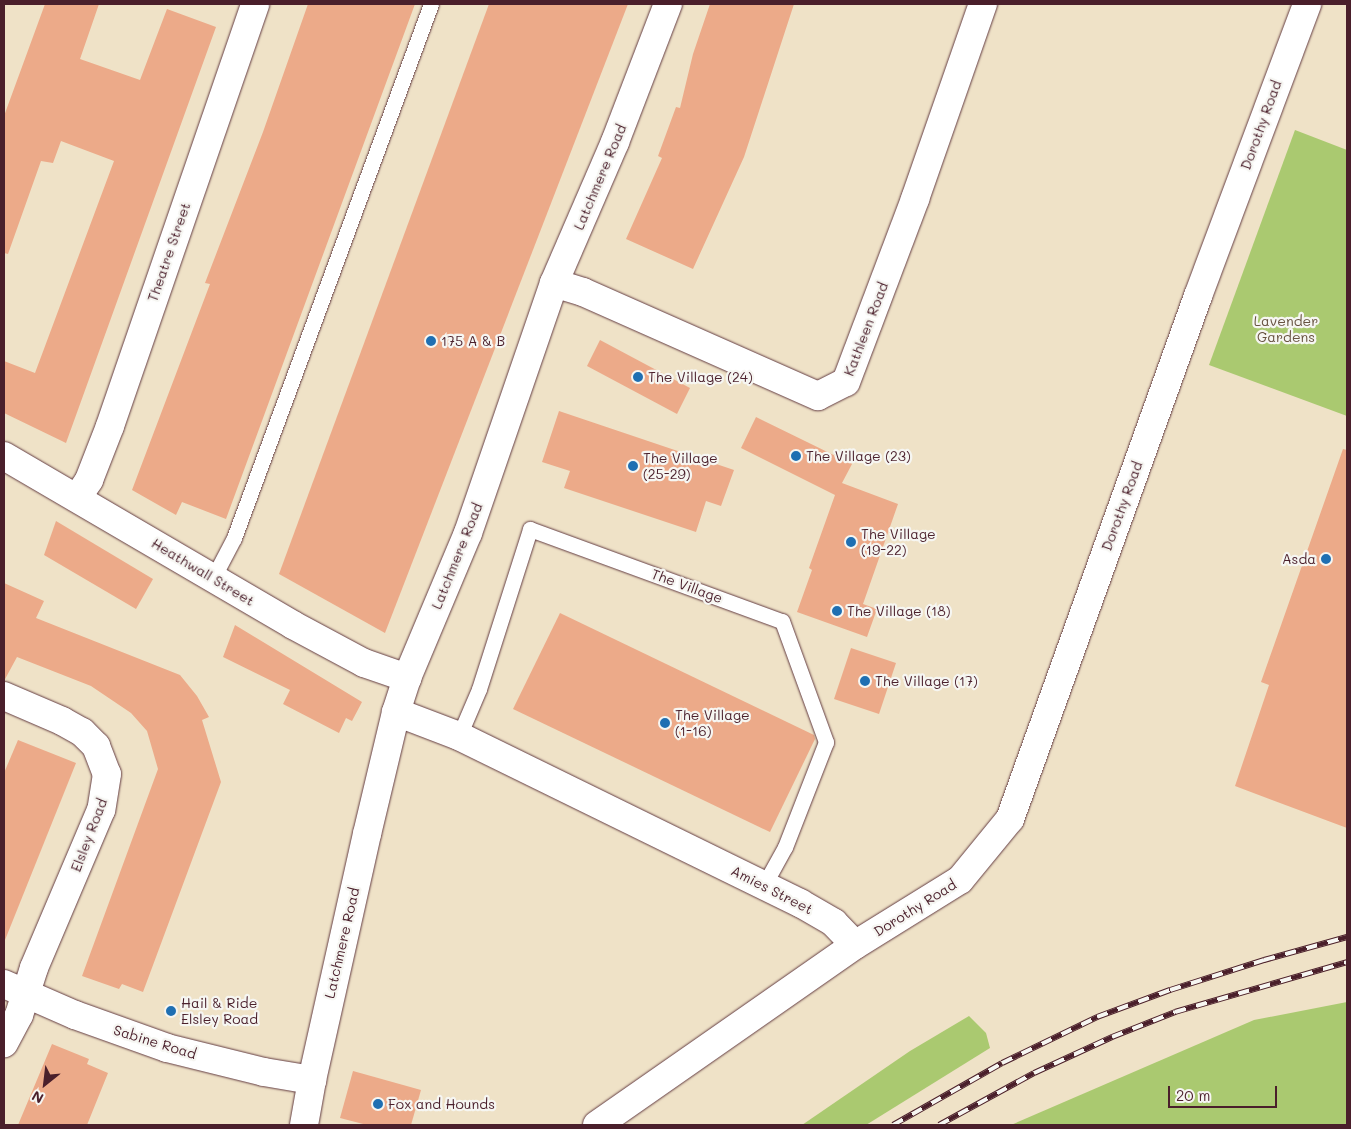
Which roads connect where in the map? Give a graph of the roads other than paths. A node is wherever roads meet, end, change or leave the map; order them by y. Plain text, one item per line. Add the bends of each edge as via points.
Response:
1 (431, 4) edge
2 (668, 4) edge
3 (983, 4) edge
4 (1307, 4) edge
5 (251, 5) edge
6 (554, 283) junction
7 (4, 456) edge
8 (77, 498) junction
9 (213, 578) junction
10 (407, 678) junction
11 (4, 696) edge
12 (396, 712) junction
13 (459, 736) junction
14 (764, 885) junction
15 (855, 945) junction
16 (16, 990) edge
17 (4, 1043) edge
18 (312, 1080) junction
19 (304, 1125) edge
20 (597, 1125) edge

1 - 9 lane via 234,538
2 - 6 main road, Latchmere Road via 615,142
3 - 6 main road, Kathleen Road via 915,199 846,382 818,396 583,292
4 - 15 main road, Dorothy Road via 1010,819 960,880
5 - 8 main road, Theatre Street via 110,426 89,480
6 - 10 main road, Latchmere Road via 472,520
7 - 8 main road, Heathwall Street
8 - 9 main road, Heathwall Street
9 - 10 main road, Heathwall Street via 364,663
10 - 12 main road, Latchmere Road
11 - 16 main road, Elsley Road via 82,732 96,746 107,774 101,810 34,968
12 - 13 main road, Amies Street
12 - 18 main road, Latchmere Road
13 - 14 main road, Amies Street
13 - 14 lane, The Village via 479,688 530,529 782,621 826,742 785,847
14 - 15 main road, Amies Street via 834,923
15 - 20 main road
16 - 17 main road, Elsley Road
16 - 18 main road, Sabine Road via 167,1048 264,1072
18 - 19 main road, Latchmere Road

